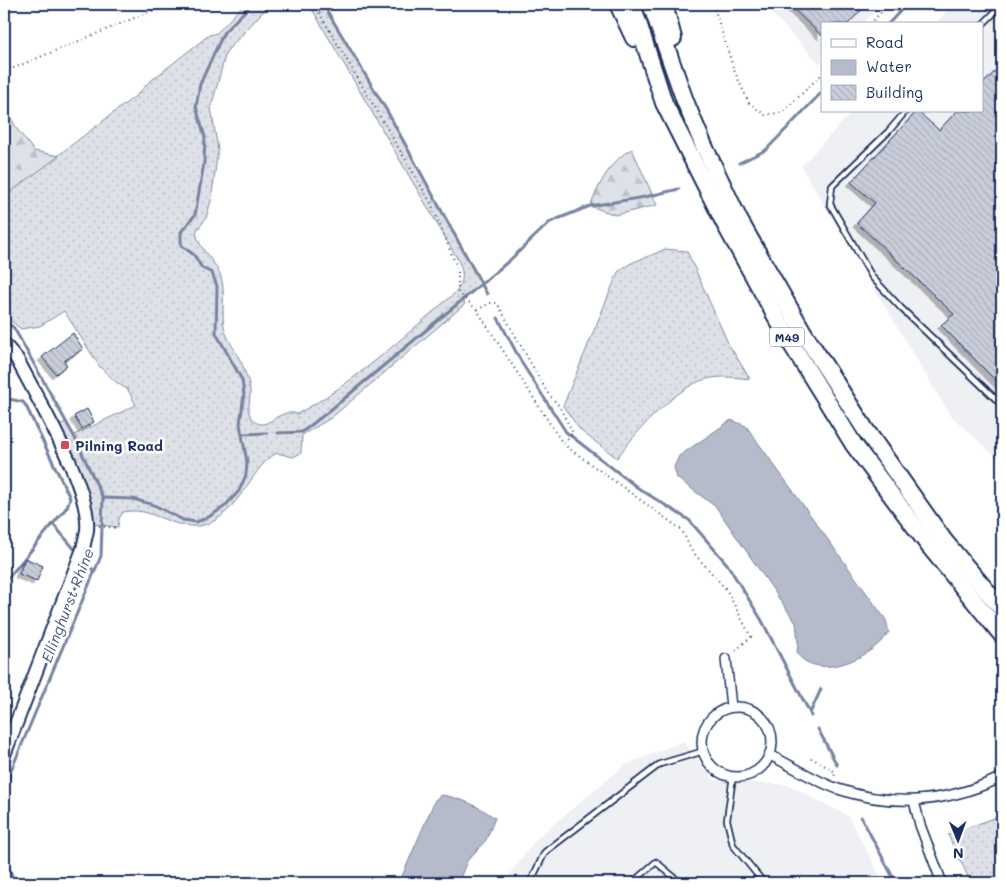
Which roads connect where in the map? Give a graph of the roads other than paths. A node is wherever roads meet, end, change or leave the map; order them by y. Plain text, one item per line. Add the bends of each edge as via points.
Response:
1 (618, 4) edge
2 (632, 4) edge
3 (651, 4) edge
4 (664, 4) edge
5 (1002, 4) edge
6 (984, 23) edge
7 (664, 103) junction
8 (905, 112) edge
9 (703, 144) junction
10 (4, 344) edge
11 (1002, 404) edge
12 (1002, 609) edge
13 (1002, 635) edge
14 (726, 659) road end
15 (731, 707) junction
16 (704, 751) junction
17 (4, 755) edge
18 (770, 755) junction
19 (733, 776) junction
20 (1002, 777) edge
21 (914, 801) junction
22 (530, 883) edge
23 (632, 883) edge
24 (681, 883) edge
25 (764, 883) edge
26 (942, 883) edge

1 - 7 highway, M49
2 - 7 highway, M49
3 - 9 highway, M49
4 - 9 highway, M49
5 - 6 lane
7 - 13 highway, M49 via 769,305 854,444 930,547
8 - 11 lane via 832,186 830,204 872,277
9 - 12 highway, M49 via 739,220 808,340 865,429 945,542
10 - 17 main road via 17,359 70,464 79,488 87,528 78,563
14 - 15 street
15 - 16 street via 711,718 702,740
15 - 18 street via 752,710 764,720 771,734
16 - 19 street via 714,768
16 - 22 lane via 660,764 644,776 545,852
18 - 19 street via 755,772
18 - 21 street via 837,789 876,799
19 - 25 lane via 727,820 733,845
20 - 21 street via 957,795
21 - 26 street
23 - 24 lane via 656,862

